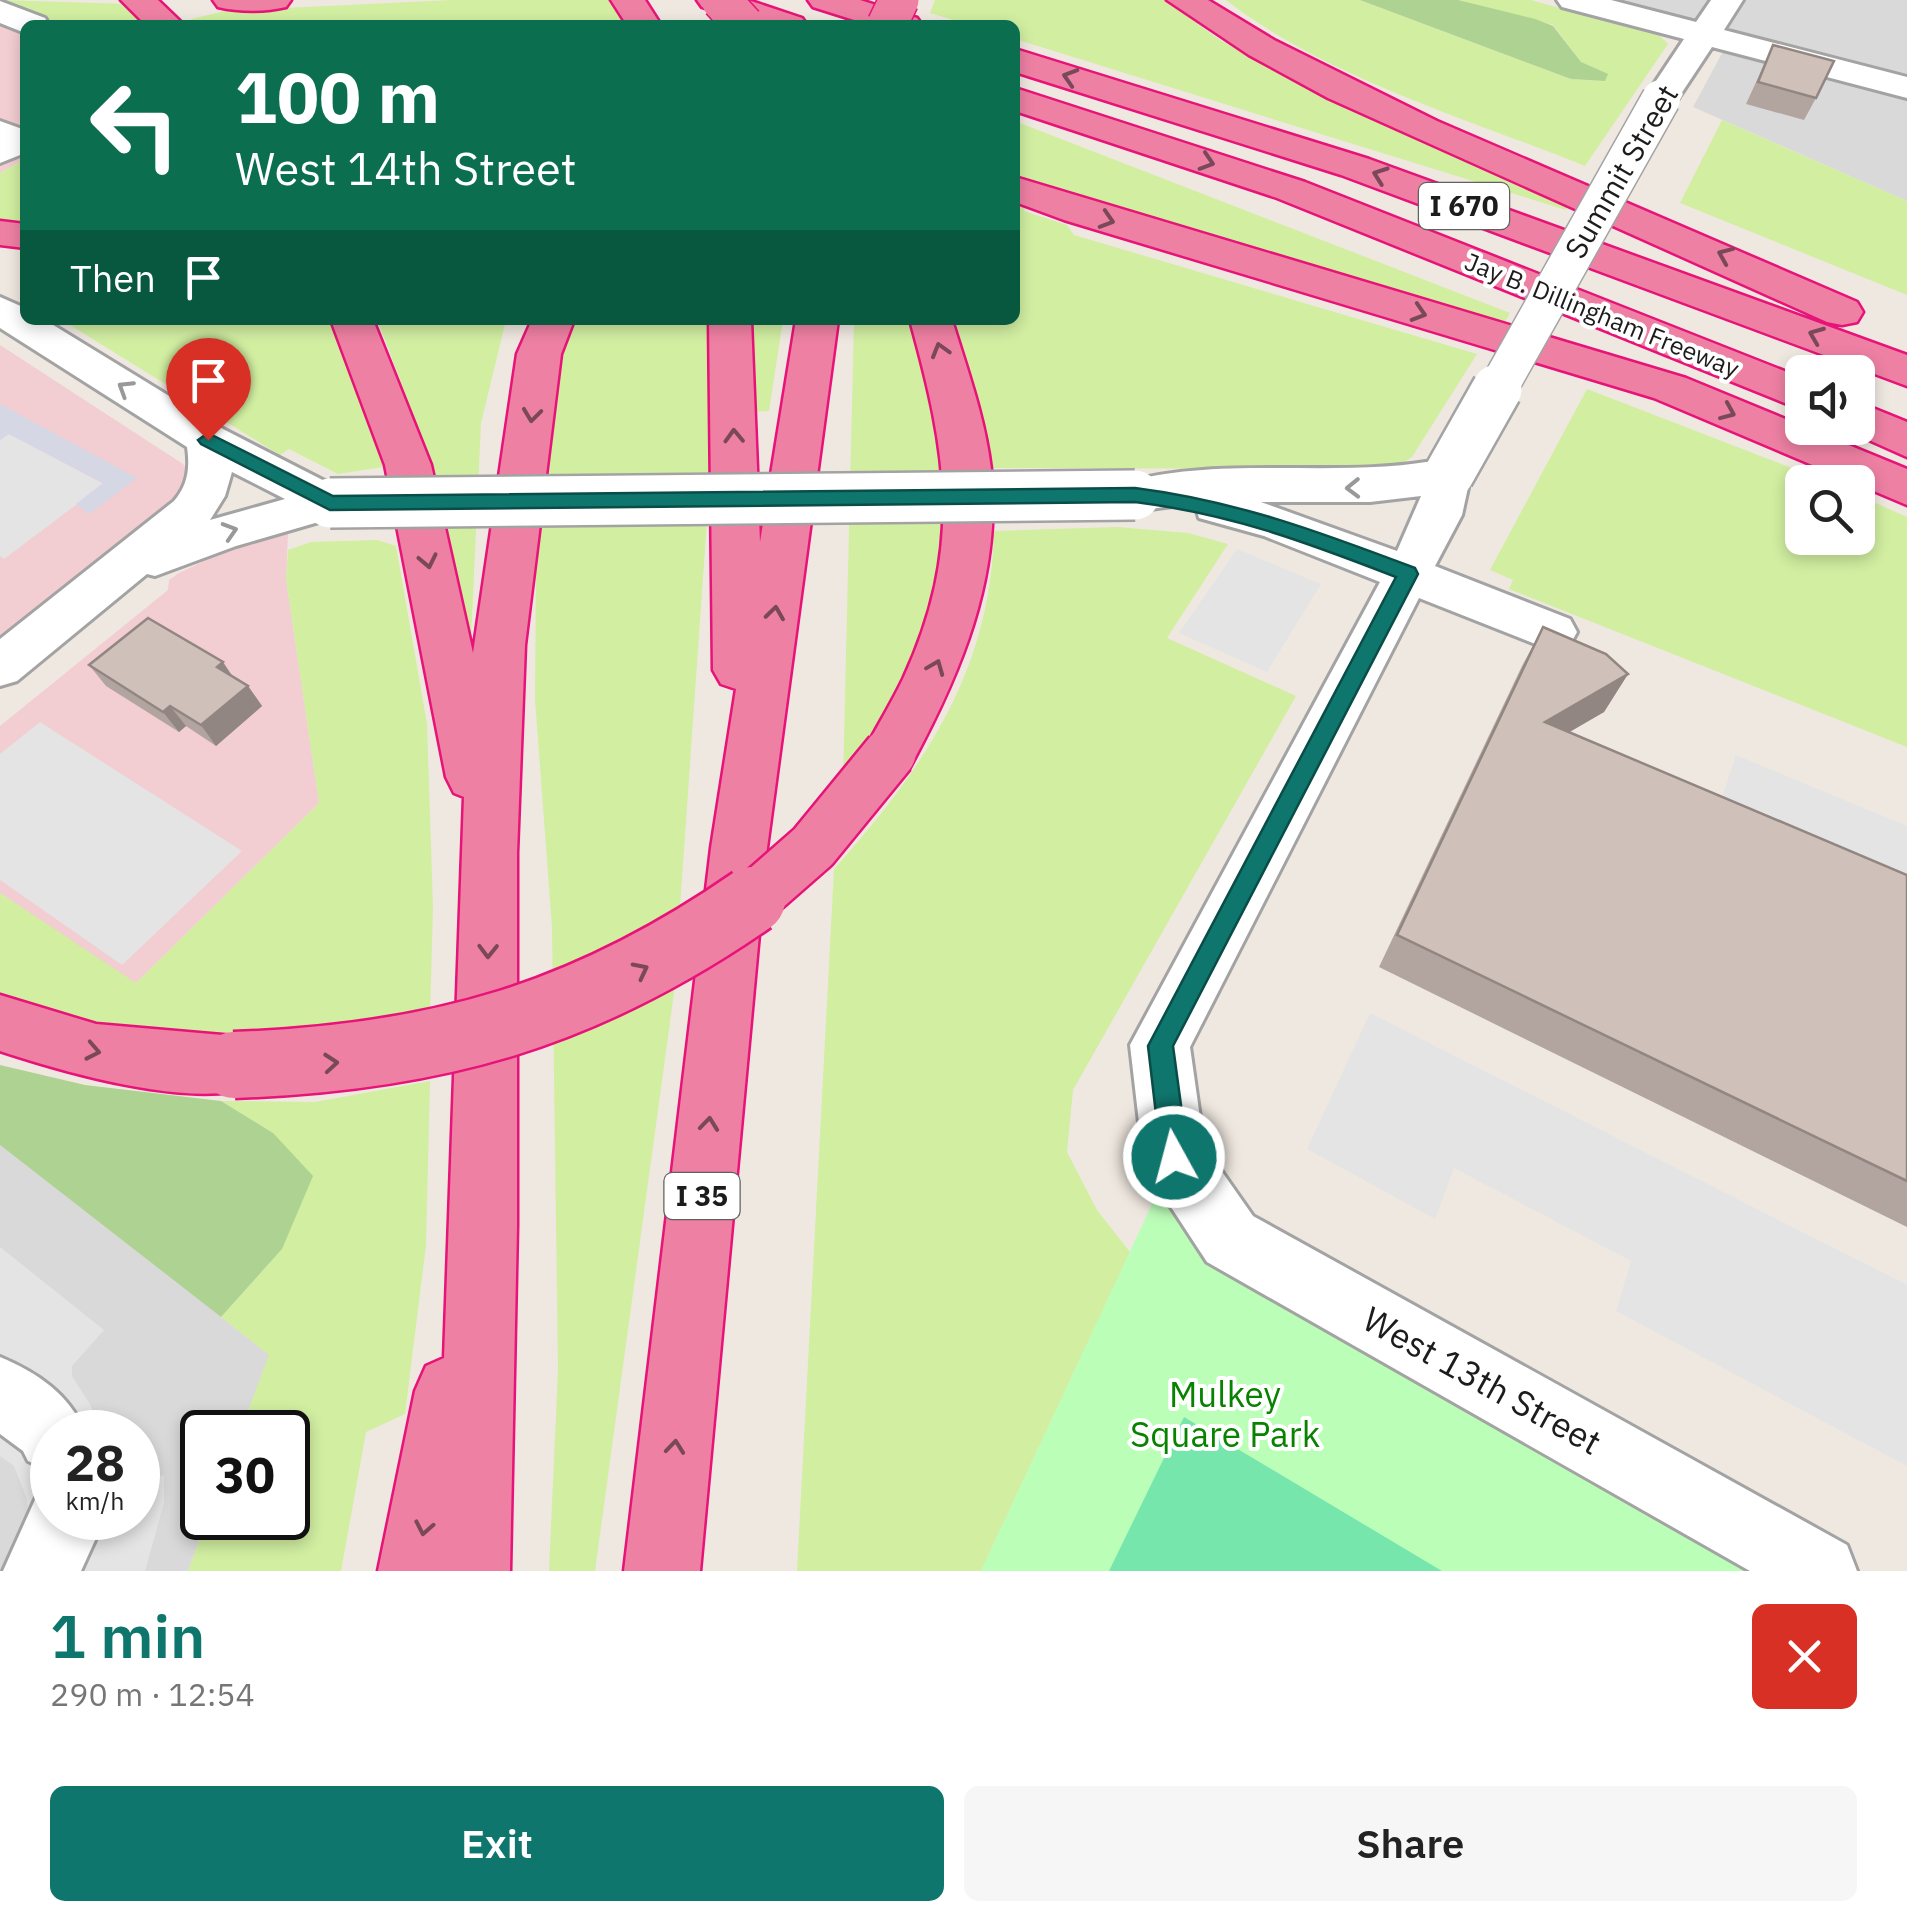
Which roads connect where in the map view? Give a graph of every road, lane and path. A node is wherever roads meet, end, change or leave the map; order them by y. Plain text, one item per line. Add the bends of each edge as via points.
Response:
1 (138, 0) edge
2 (232, 0) edge
3 (274, 0) edge
4 (825, 0) edge
5 (1184, 0) edge
6 (1573, 0) edge
7 (1727, 0) edge
8 (705, 12) edge
9 (161, 20) edge
10 (729, 20) edge
11 (757, 20) edge
12 (887, 20) edge
13 (1707, 35) junction
14 (1020, 62) edge
15 (1907, 88) edge
16 (1020, 101) edge
17 (1020, 190) edge
18 (24, 325) edge
19 (354, 325) edge
20 (550, 325) edge
21 (730, 325) edge
22 (816, 325) edge
23 (932, 325) edge
24 (1907, 345) edge
25 (1907, 371) edge
26 (1785, 388) edge
27 (1875, 425) edge
28 (208, 440) junction
29 (1907, 441) edge
30 (1449, 474) junction
31 (1907, 488) edge
32 (1135, 495) junction
33 (330, 503) junction
34 (1408, 574) junction
35 (108, 583) junction
36 (1553, 632) edge
37 (0, 668) edge
38 (738, 848) junction
39 (489, 853) junction
40 (1, 1024) edge
41 (1174, 1157) joint
42 (484, 1226) junction
43 (0, 1391) edge
44 (30, 1414) edge
45 (59, 1540) edge
46 (664, 1562) edge
47 (40, 1571) edge
48 (416, 1571) edge
49 (472, 1571) edge
50 (1820, 1571) edge

1 - 9 highway
2 - 3 highway
4 - 12 highway
24 -> 5 highway via 1755,268 1302,69
6 - 13 street
7 - 13 street, Summit Street
8 - 10 highway, bridge
8 - 11 highway
13 - 15 street
13 - 30 street, Summit Street, bridge via 1661,99
25 -> 14 highway, I 670 via 1355,166
16 -> 26 highway, Jay B. Dillingham Freeway / I 670 via 1291,190
17 -> 31 highway via 1670,388
28 -> 18 street
19 -> 39 highway via 408,465
20 -> 39 highway via 540,354 499,644
38 -> 21 highway, I 35
38 -> 22 highway, I 35
40 -> 23 highway, bridge via 96,1052 234,1065 336,1063 447,1043 627,978 696,940 776,881 845,812 890,753 926,692 963,579 968,488 961,425
27 - 29 highway
28 - 33 street
28 - 35 street via 214,470 202,500
30 -> 32 street via 1400,487 1173,486
30 - 34 street, Summit Street via 1439,515
32 - 33 street, bridge
32 - 34 street via 1274,522
35 -> 33 street via 173,550
34 - 36 street
34 - 41 street, Summit Street via 1160,1046
35 - 37 street
46 -> 38 highway, I 35
39 -> 42 highway
41 - 50 street, West 13th Street via 1230,1239
42 -> 48 highway
42 - 49 highway
43 - 44 street
45 - 47 street

